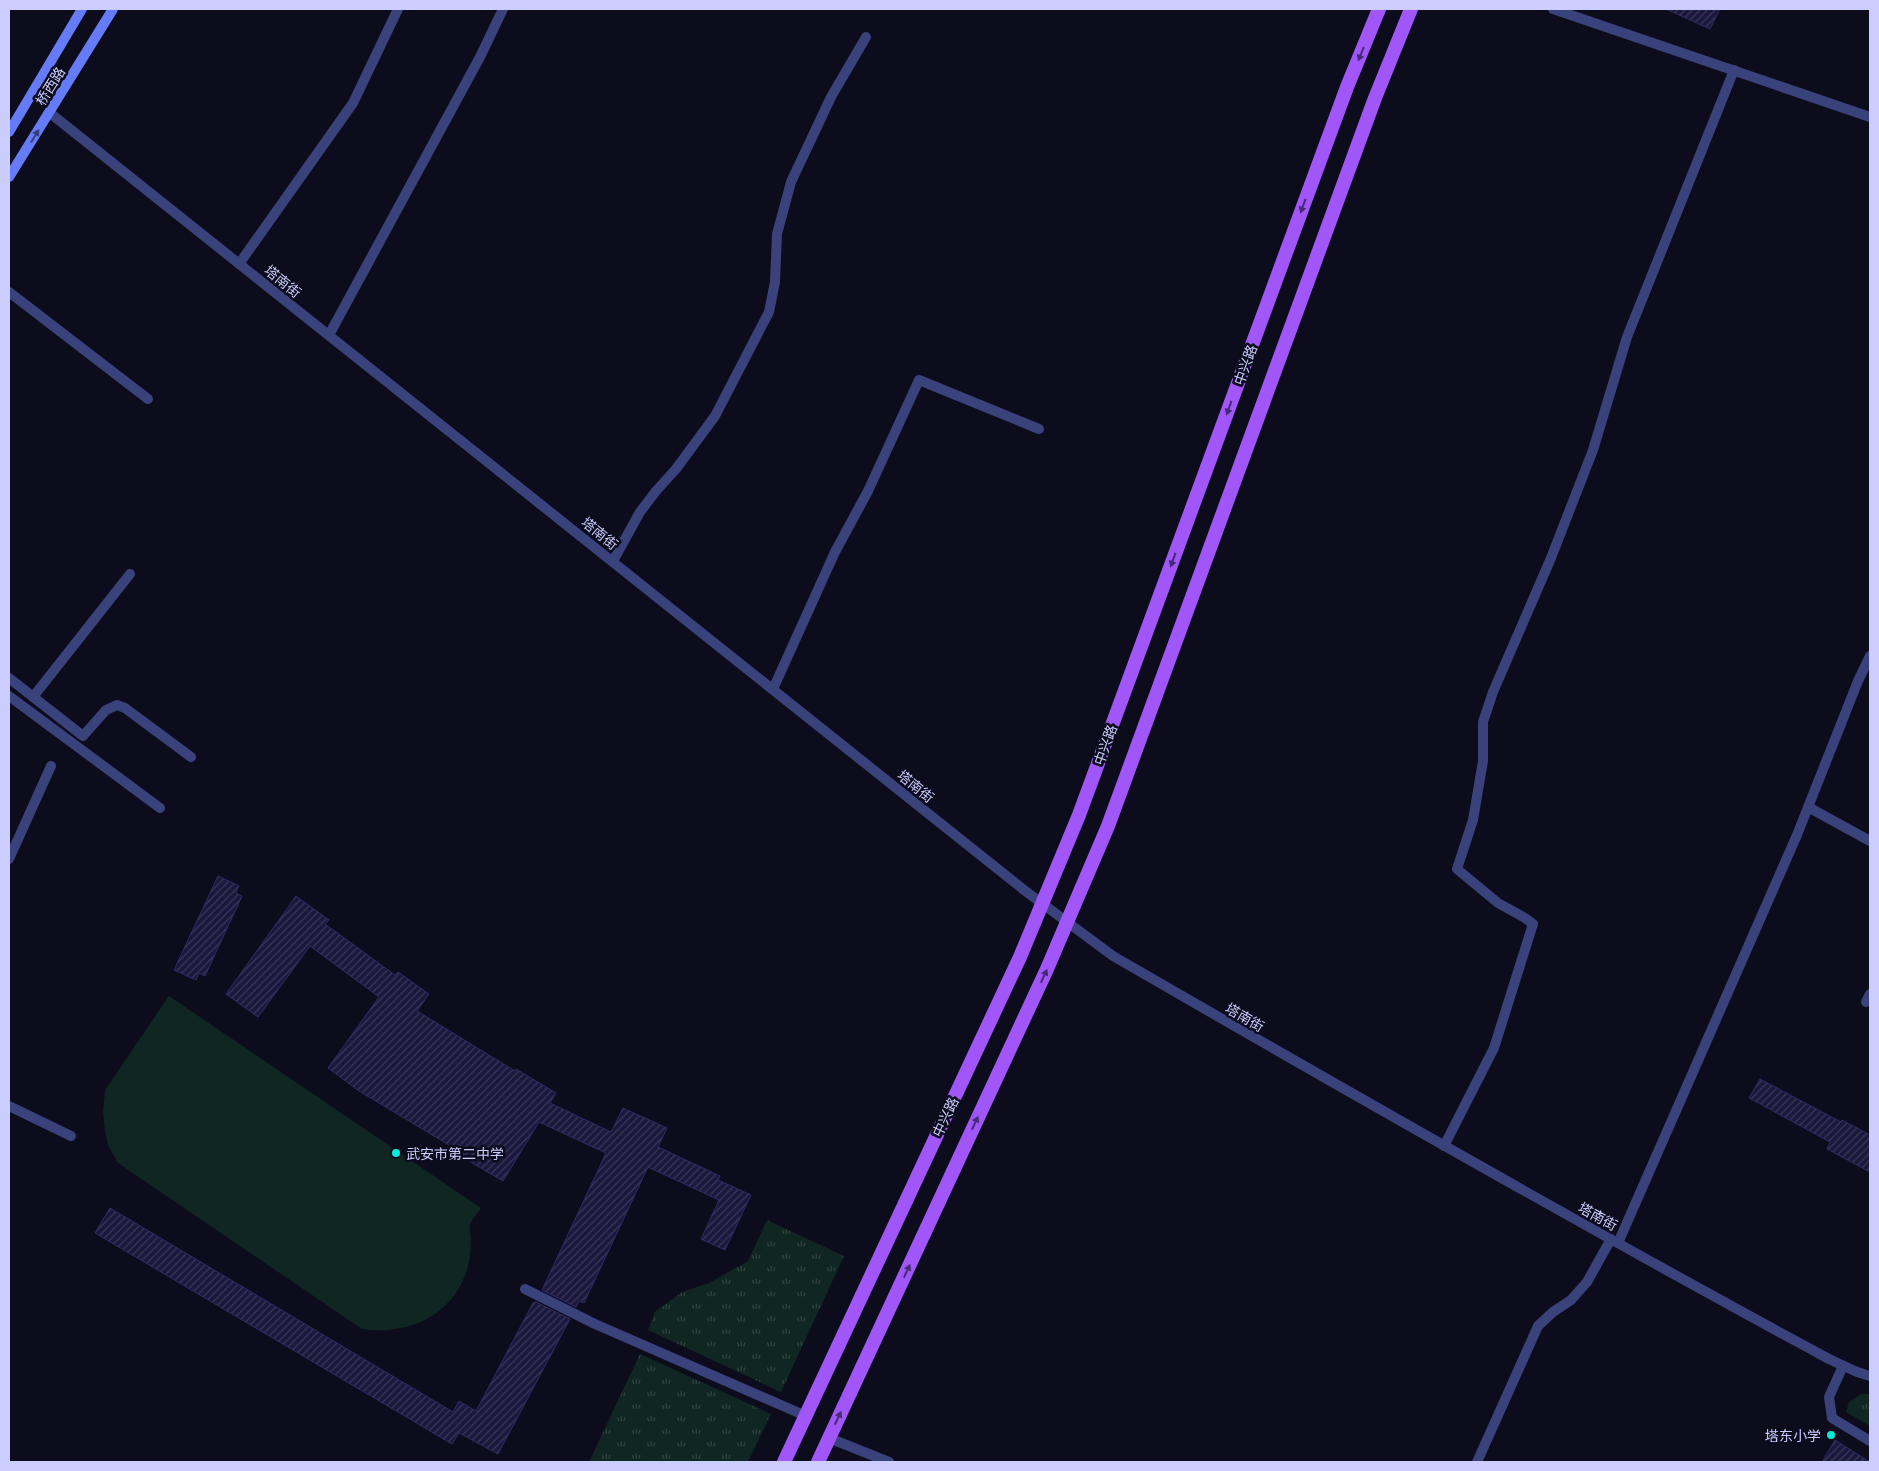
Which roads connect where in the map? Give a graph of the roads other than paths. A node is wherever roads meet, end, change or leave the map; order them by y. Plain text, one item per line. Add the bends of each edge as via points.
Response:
1 (82, 9) edge
2 (113, 9) edge
3 (398, 9) edge
4 (503, 9) edge
5 (1379, 9) edge
6 (1411, 9) edge
7 (1553, 9) edge
8 (866, 37) dead end
9 (1734, 70) junction
10 (50, 112) junction
11 (1870, 117) edge
12 (9, 132) edge
13 (9, 177) edge
14 (240, 264) junction
15 (9, 292) edge
16 (329, 335) junction
17 (148, 399) dead end
18 (1039, 429) dead end
19 (613, 561) junction
20 (130, 574) dead end
21 (1870, 656) edge
22 (9, 678) edge
23 (773, 689) junction
24 (9, 696) edge
25 (33, 697) junction
26 (191, 758) dead end
27 (51, 766) dead end
28 (1808, 807) junction
29 (160, 808) dead end
30 (1870, 841) edge
31 (9, 859) edge
32 (1042, 904) junction
33 (1067, 922) junction
34 (9, 1106) edge
35 (71, 1136) dead end
36 (1444, 1146) junction
37 (1615, 1241) junction
38 (525, 1289) dead end
39 (1843, 1366) junction
40 (1870, 1376) edge
41 (806, 1416) junction
42 (829, 1438) junction
43 (1870, 1440) edge
44 (784, 1462) edge
45 (818, 1462) edge
46 (889, 1462) edge
47 (1476, 1462) edge

1 - 12 main road, 桥西路
2 - 10 main road, 桥西路
3 - 14 street via 353,103
4 - 16 street via 476,66
5 -> 32 main road, 中兴路 via 1347,87 1079,816
6 - 33 main road via 1375,98 1108,826
7 - 9 street
8 - 19 street via 831,97 791,182 777,234 775,282 768,312 715,416 640,512
9 - 11 street
9 - 36 street via 1627,337 1593,450 1483,722 1483,761 1473,820 1457,869 1498,903 1533,924 1494,1048
13 -> 10 main road, 桥西路
10 - 14 street, 塔南街
14 - 16 street, 塔南街
15 - 17 street
16 - 19 street, 塔南街
18 - 23 street via 919,380
19 - 23 street, 塔南街
20 - 25 street
21 - 28 street
22 - 25 street
23 - 32 street, 塔南街
24 - 29 street
25 - 26 street via 83,736 106,710 117,705 125,708
27 - 31 street
28 - 30 street
28 - 37 street
32 - 33 street, 塔南街
32 - 41 main road, 中兴路
33 - 36 street, 塔南街 via 1113,956
42 -> 33 main road
34 - 35 street
36 - 37 street, 塔南街
37 - 39 street, 塔南街
37 - 47 street via 1571,1300 1538,1326
38 - 41 street via 595,1324
39 - 40 street, 塔南街
39 - 43 street via 1829,1397 1832,1418
41 - 44 main road, 中兴路
42 - 45 main road
42 - 46 street

